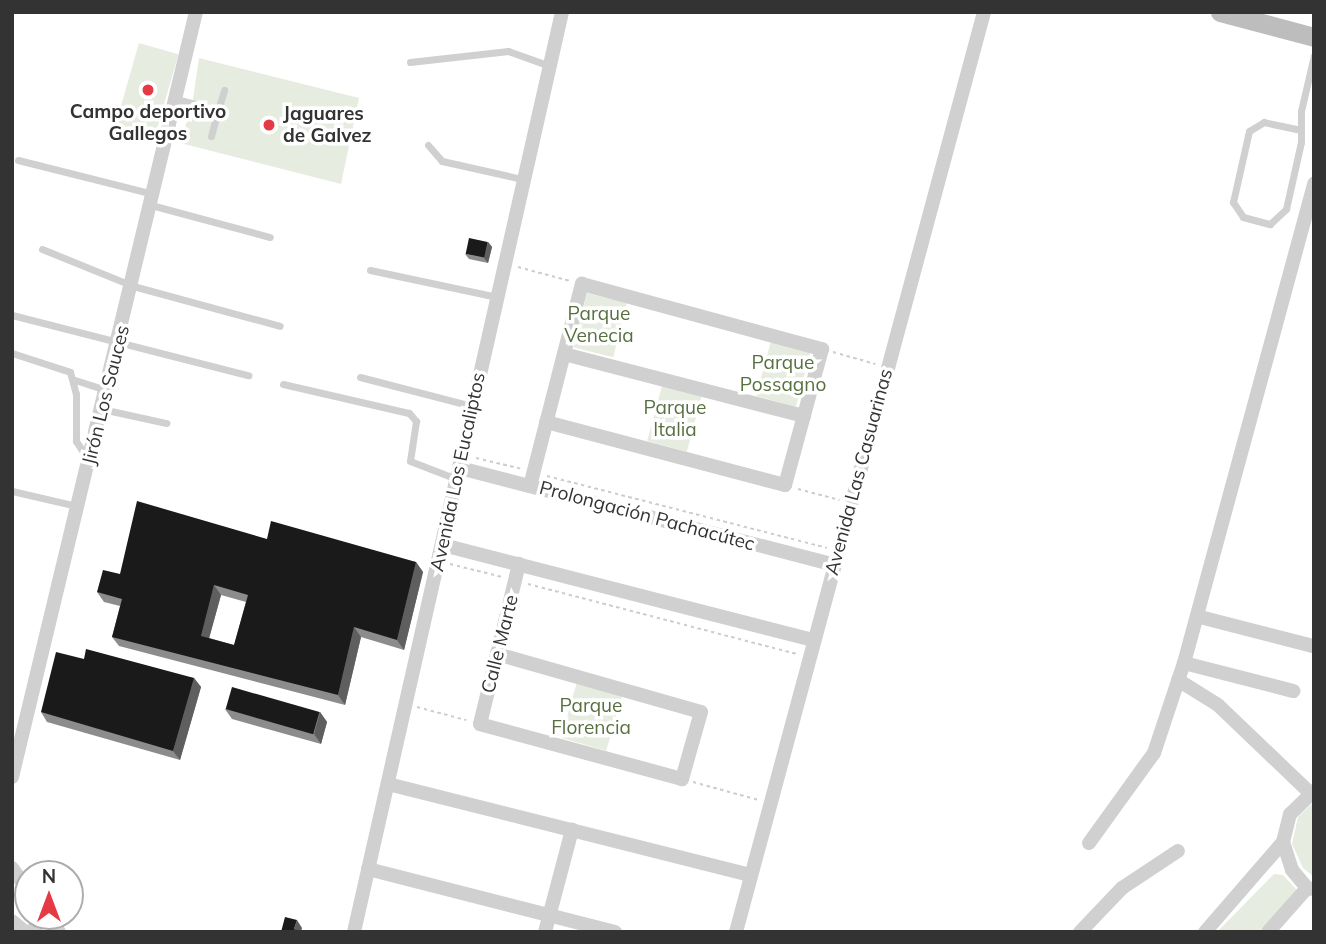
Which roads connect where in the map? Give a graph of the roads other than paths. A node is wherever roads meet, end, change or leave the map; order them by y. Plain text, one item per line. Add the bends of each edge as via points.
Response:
1 (195, 12) edge
2 (562, 12) edge
3 (984, 12) edge
4 (1220, 12) edge
5 (1314, 37) edge
6 (1314, 55) edge
7 (410, 62) dead end
8 (551, 67) junction
9 (224, 90) dead end
10 (176, 99) junction
11 (219, 110) junction
12 (1301, 130) junction
13 (211, 136) dead end
14 (428, 145) dead end
15 (18, 160) dead end
16 (526, 180) junction
17 (1314, 183) edge
18 (153, 200) junction
19 (270, 237) dead end
20 (42, 249) dead end
21 (370, 270) dead end
22 (133, 286) junction
23 (498, 297) junction
24 (12, 315) edge
25 (280, 326) dead end
26 (118, 341) junction
27 (12, 353) edge
28 (564, 354) junction
29 (248, 375) dead end
30 (360, 377) dead end
31 (75, 380) junction
32 (283, 384) dead end
33 (107, 390) junction
34 (472, 406) junction
35 (102, 409) junction
36 (804, 416) junction
37 (546, 422) junction
38 (166, 423) dead end
39 (90, 461) junction
40 (461, 467) junction
41 (532, 479) junction
42 (12, 491) edge
43 (78, 507) junction
44 (443, 545) junction
45 (836, 558) junction
46 (519, 564) junction
47 (1200, 617) junction
48 (814, 640) junction
49 (1313, 646) edge
50 (497, 654) junction
51 (1184, 663) junction
52 (1178, 680) junction
53 (1293, 691) dead end
54 (12, 777) edge
55 (388, 785) junction
56 (1312, 792) edge
57 (572, 830) junction
58 (1283, 842) junction
59 (1089, 843) dead end
60 (1178, 851) dead end
61 (368, 869) junction
62 (751, 875) junction
63 (1310, 889) edge
64 (549, 915) junction
65 (12, 921) edge
66 (1084, 930) edge
67 (25, 932) edge
68 (354, 932) edge
69 (545, 932) edge
70 (615, 932) edge
71 (736, 932) edge
72 (1205, 932) edge
73 (1268, 932) edge

1 - 10 street, Jirón Los Sauces
2 - 8 street, Avenida Los Eucaliptos
3 - 45 street, Avenida Las Casuarinas
4 - 5 main road
6 - 12 lane
7 - 8 lane via 508,51
8 - 16 street, Avenida Los Eucaliptos
9 - 11 lane
10 - 11 lane
10 - 18 street, Jirón Los Sauces
11 - 13 lane
12 - 12 lane via 1264,122 1249,131 1233,202 1243,217 1270,224 1281,218
14 - 16 lane via 442,162
15 - 18 lane
16 - 23 street, Avenida Los Eucaliptos
17 - 47 street
18 - 19 lane
18 - 22 street, Jirón Los Sauces
20 - 22 lane
21 - 23 lane
22 - 25 lane
22 - 26 street, Jirón Los Sauces
23 - 34 street, Avenida Los Eucaliptos
24 - 26 lane
26 - 29 lane
26 - 33 street, Jirón Los Sauces
27 - 31 lane via 70,372
28 - 36 street
28 - 36 street via 582,284 822,349
28 - 37 street
30 - 34 lane
31 - 33 lane
31 - 39 lane via 76,442
32 - 40 lane via 409,413 416,421 410,461
33 - 35 street, Jirón Los Sauces
34 - 40 street, Avenida Los Eucaliptos
35 - 38 lane
35 - 39 street, Jirón Los Sauces
36 - 37 street via 785,485
37 - 41 street
39 - 43 street, Jirón Los Sauces
40 - 41 street, Prolongación Pachacútec
40 - 44 street, Avenida Los Eucaliptos
41 - 45 street, Prolongación Pachacútec
42 - 43 lane
43 - 54 street, Jirón Los Sauces
44 - 46 street
44 - 55 street, Avenida Los Eucaliptos
45 - 48 street, Avenida Las Casuarinas
46 - 48 street
46 - 50 street, Calle Marte
47 - 49 street
47 - 51 street
48 - 62 street, Avenida Las Casuarinas
50 - 50 street, Calle Marte via 702,712 682,779 480,724
51 - 52 street
51 - 53 street
52 - 56 street via 1218,705
52 - 59 street via 1154,753
55 - 57 street
55 - 61 street, Avenida Los Eucaliptos
56 - 58 street via 1290,814
57 - 62 street
57 - 64 street
58 - 63 street via 1292,870
58 - 72 street
60 - 66 street via 1122,888
61 - 64 street
61 - 68 street, Avenida Los Eucaliptos
62 - 71 street, Avenida Las Casuarinas
63 - 73 street
64 - 69 street
64 - 70 street
65 - 67 street

